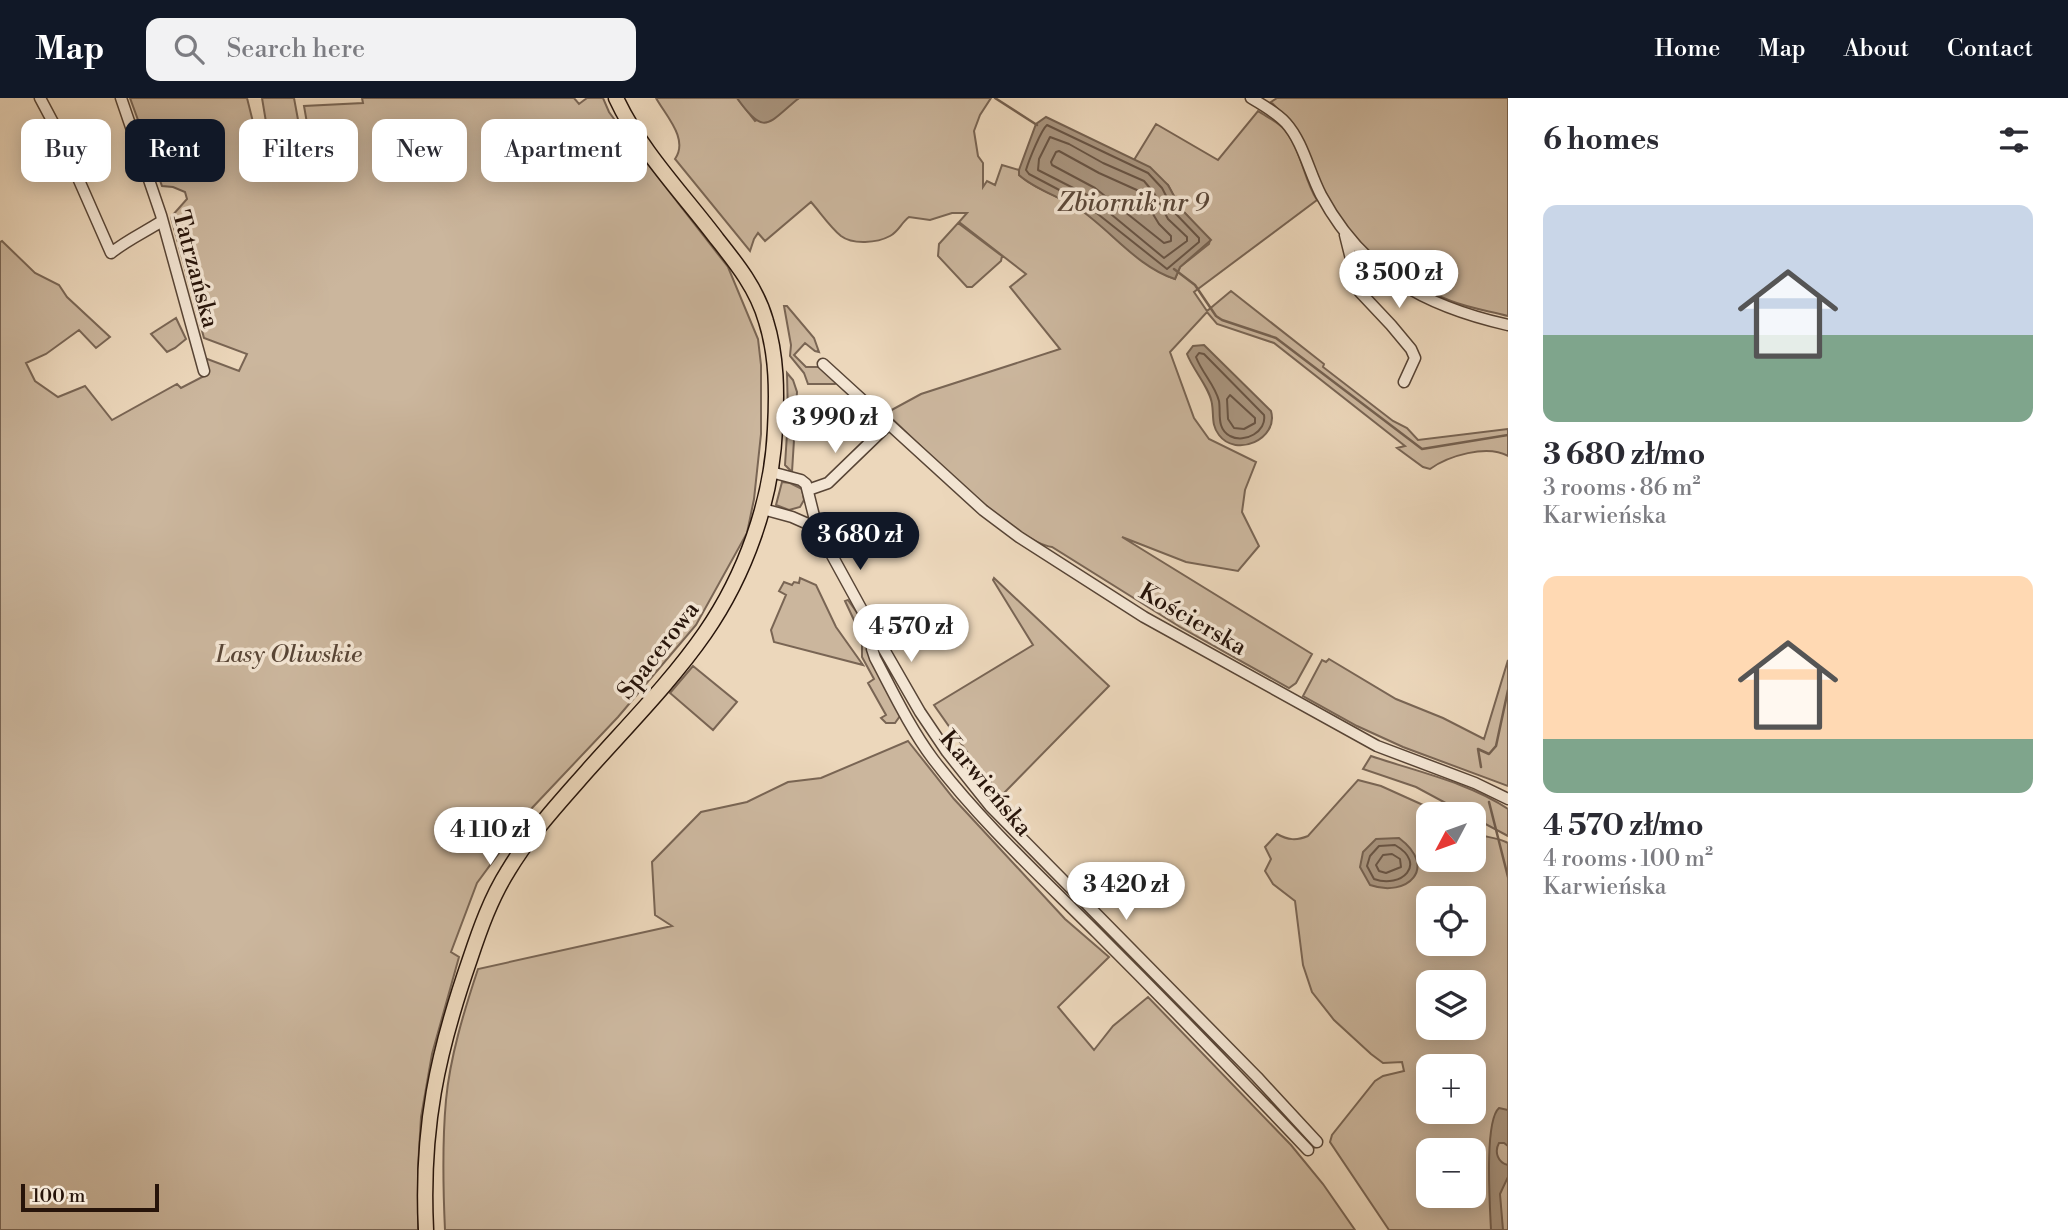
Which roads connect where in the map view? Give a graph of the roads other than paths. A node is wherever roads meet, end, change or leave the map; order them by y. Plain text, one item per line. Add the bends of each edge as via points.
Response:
1 (40, 98) edge
2 (121, 98) edge
3 (616, 98) edge
4 (1251, 98) edge
5 (162, 221) junction
6 (1344, 233) junction
7 (1508, 325) edge
8 (822, 364) dead end
9 (204, 371) dead end
10 (1404, 383) dead end
11 (888, 425) junction
12 (771, 472) junction
13 (808, 490) junction
14 (810, 505) junction
15 (763, 509) junction
16 (792, 517) junction
17 (817, 528) junction
18 (1508, 799) edge
19 (1312, 1146) dead end
20 (426, 1230) edge

1 - 5 street via 111,253
2 - 5 street, Tatrzańska
3 - 12 main road, Spacerowa via 640,139 741,269 761,306 768,324 777,393
4 - 6 street via 1288,125
5 - 9 street, Tatrzańska
6 - 7 street via 1395,281 1467,314
6 - 10 street via 1359,291 1415,358
8 - 11 street, Kościerska
11 - 13 street via 828,483
11 - 18 street, Kościerska via 999,523 1144,617 1373,744
12 - 13 street via 801,480
12 - 15 main road, Spacerowa
13 - 14 street, Karwieńska
14 - 16 street
14 - 17 street, Karwieńska
15 - 16 street
15 - 20 main road, Spacerowa via 732,586 704,634 547,817 493,897 454,1003 432,1094
16 - 17 street
17 - 19 street, Karwieńska via 874,632 875,658 932,758 1011,846

